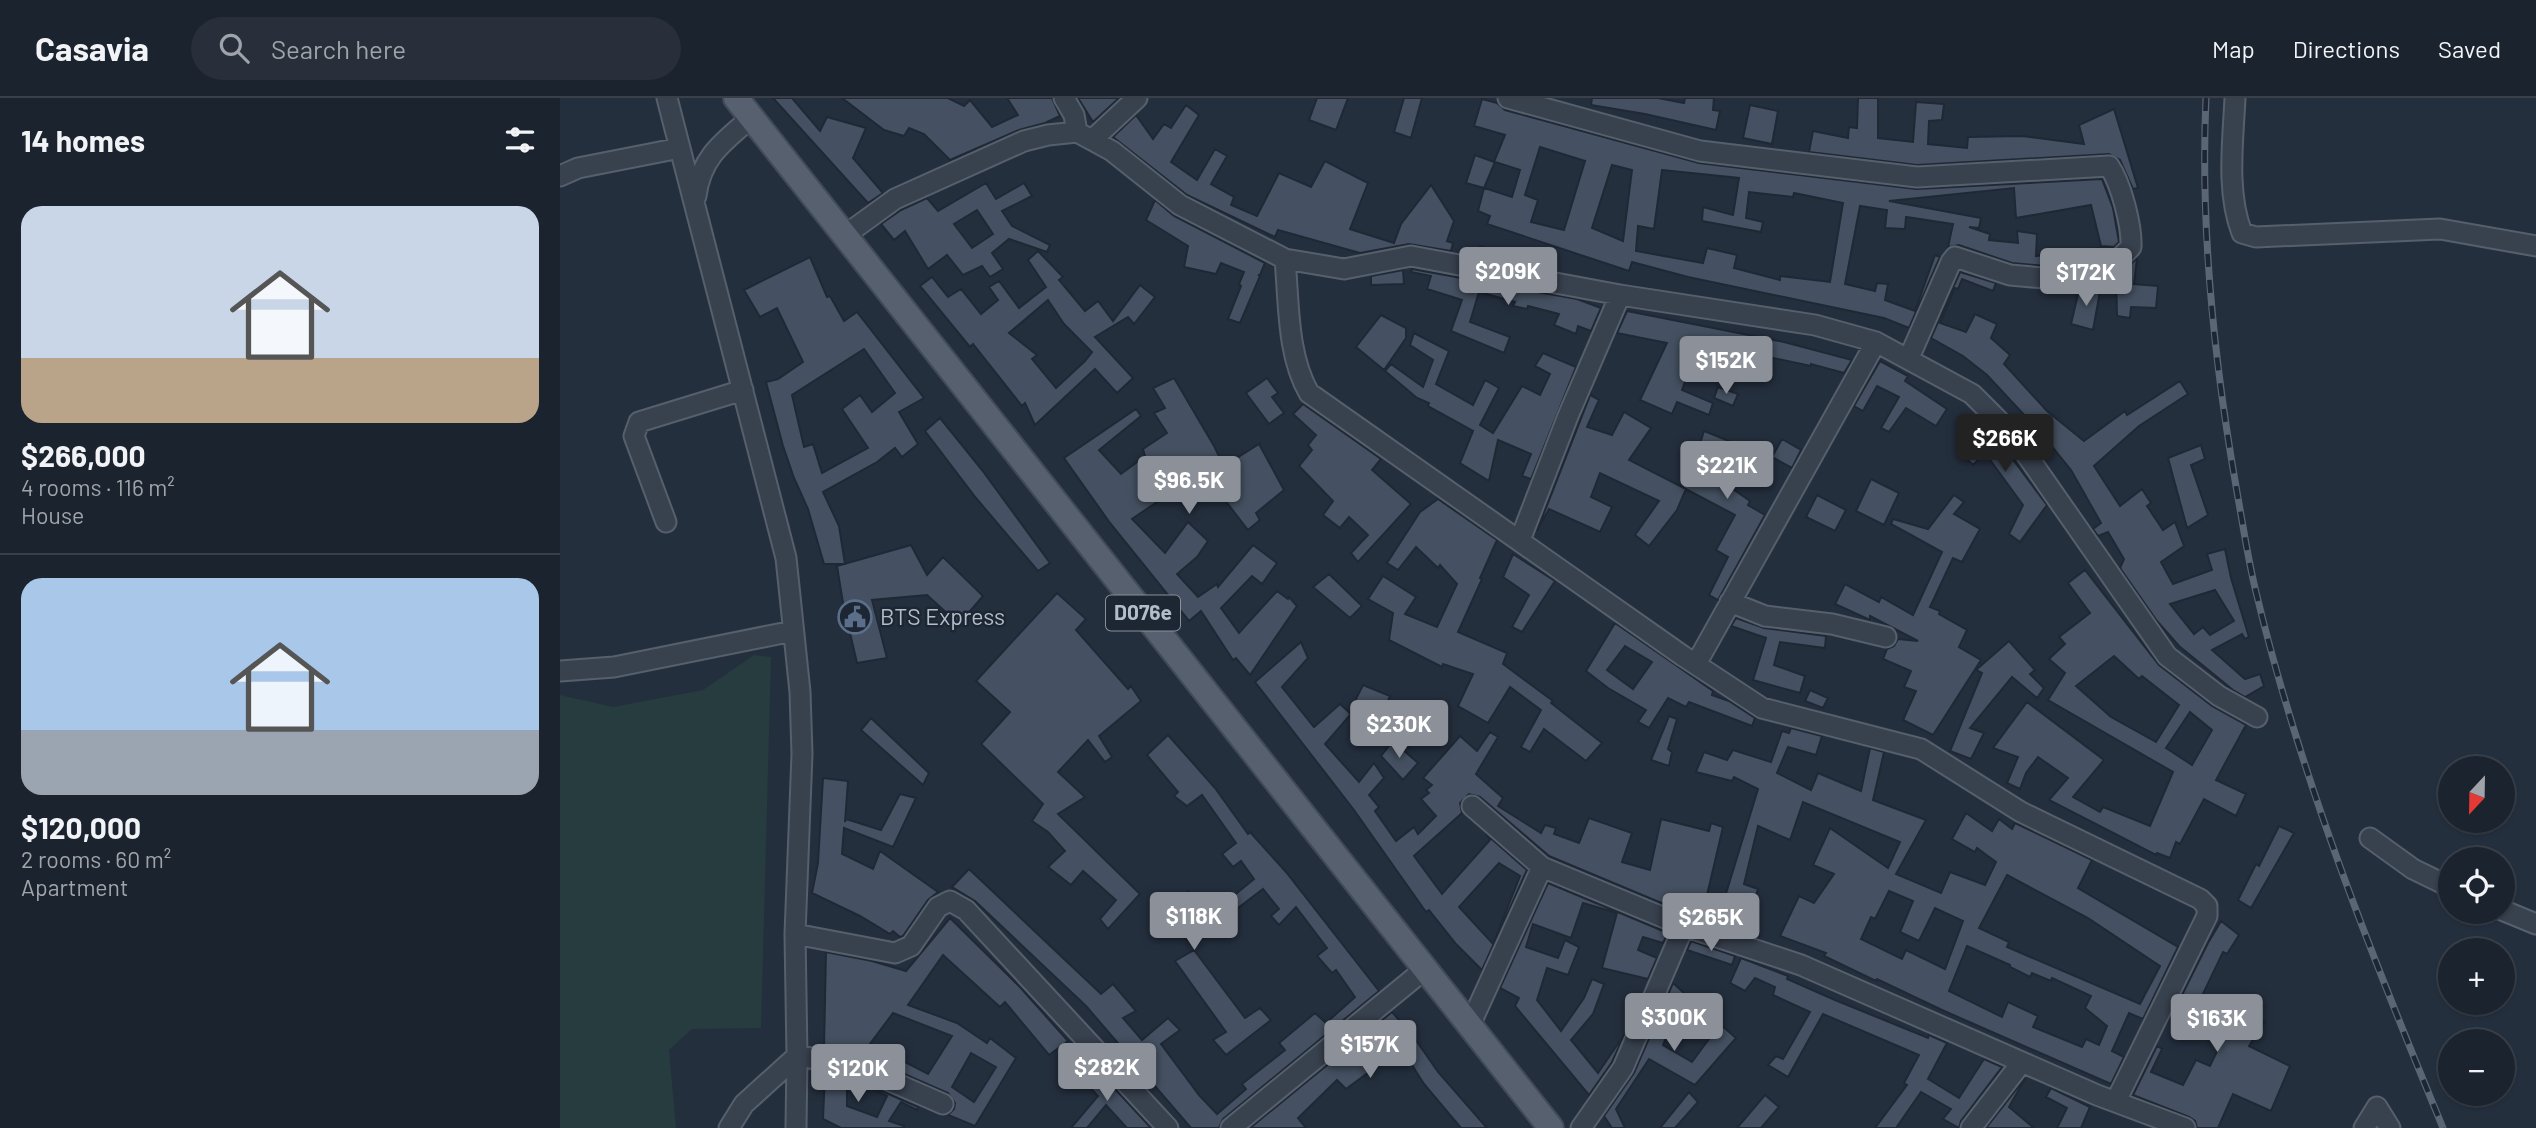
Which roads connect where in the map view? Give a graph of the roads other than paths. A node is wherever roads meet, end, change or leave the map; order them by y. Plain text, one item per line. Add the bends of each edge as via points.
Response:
1 (736, 98) edge
2 (1064, 98) edge
3 (1137, 98) edge
4 (1508, 98) edge
5 (2235, 98) edge
6 (670, 103) edge
7 (751, 118) junction
8 (1085, 136) junction
9 (678, 143) junction
10 (720, 145) junction
11 (560, 176) edge
12 (695, 201) junction
13 (844, 236) junction
14 (2536, 246) edge
15 (1284, 259) junction
16 (1620, 295) junction
17 (1876, 342) junction
18 (1909, 358) junction
19 (743, 390) junction
20 (666, 522) dead end
21 (1520, 540) junction
22 (1730, 602) junction
23 (793, 631) junction
24 (1886, 637) dead end
25 (1696, 664) junction
26 (560, 671) edge
27 (2257, 717) dead end
28 (1472, 806) dead end
29 (2370, 838) dead end
30 (1542, 867) junction
31 (2438, 881) edge
32 (2515, 915) edge
33 (2536, 924) edge
34 (1684, 926) junction
35 (795, 934) junction
36 (1425, 969) junction
37 (1470, 1026) junction
38 (797, 1056) junction
39 (2022, 1062) junction
40 (2116, 1101) junction
41 (943, 1104) dead end
42 (729, 1128) edge
43 (796, 1128) edge
44 (1168, 1128) edge
45 (1231, 1128) edge
46 (1551, 1128) edge
47 (1581, 1128) edge
48 (1971, 1128) edge
49 (2185, 1128) edge
50 (2364, 1128) edge
51 (2390, 1128) edge

1 - 7 main road, D076e
2 - 8 street
3 - 8 street
4 - 18 street via 1700,151 1917,177 2109,166 2131,236 2131,247 2113,265 2096,275 2066,280 2010,275 1955,257
5 - 14 street via 2234,201 2242,233 2256,237 2440,229
6 - 9 street
7 - 10 street
7 - 13 main road, D076e
8 - 13 street via 1048,135 1024,141 895,200
8 - 15 street via 1180,205
9 - 10 street via 702,151
9 - 11 street via 578,167
9 - 12 street
10 - 12 street via 698,180
12 - 19 street
13 - 36 main road, D076e
15 - 16 street via 1344,268 1411,256
15 - 21 street via 1295,358 1310,393
16 - 17 street via 1815,325
16 - 21 street
17 - 18 street
17 - 22 street
18 - 27 street via 1972,394 2012,434 2167,656 2219,696
19 - 20 street via 639,422 634,436
19 - 23 street via 786,558
21 - 25 street
22 - 24 street via 1765,615
22 - 25 street
23 - 26 street via 614,667
23 - 35 street via 802,754
25 - 40 street via 1762,708 1921,749 2021,812 2207,906 2207,916
28 - 30 street
29 - 31 street
30 - 34 street
30 - 37 street
32 - 33 street
34 - 39 street via 1801,965
34 - 47 street via 1623,1068
35 - 38 street
35 - 44 street via 895,953 911,946 938,907 950,901 966,910
36 - 37 main road, D076e
36 - 45 street
37 - 46 main road, D076e
38 - 41 street via 849,1063
38 - 42 street via 744,1104
38 - 43 street
39 - 40 street
39 - 48 street
40 - 49 street
50 - 51 street via 2377,1107

